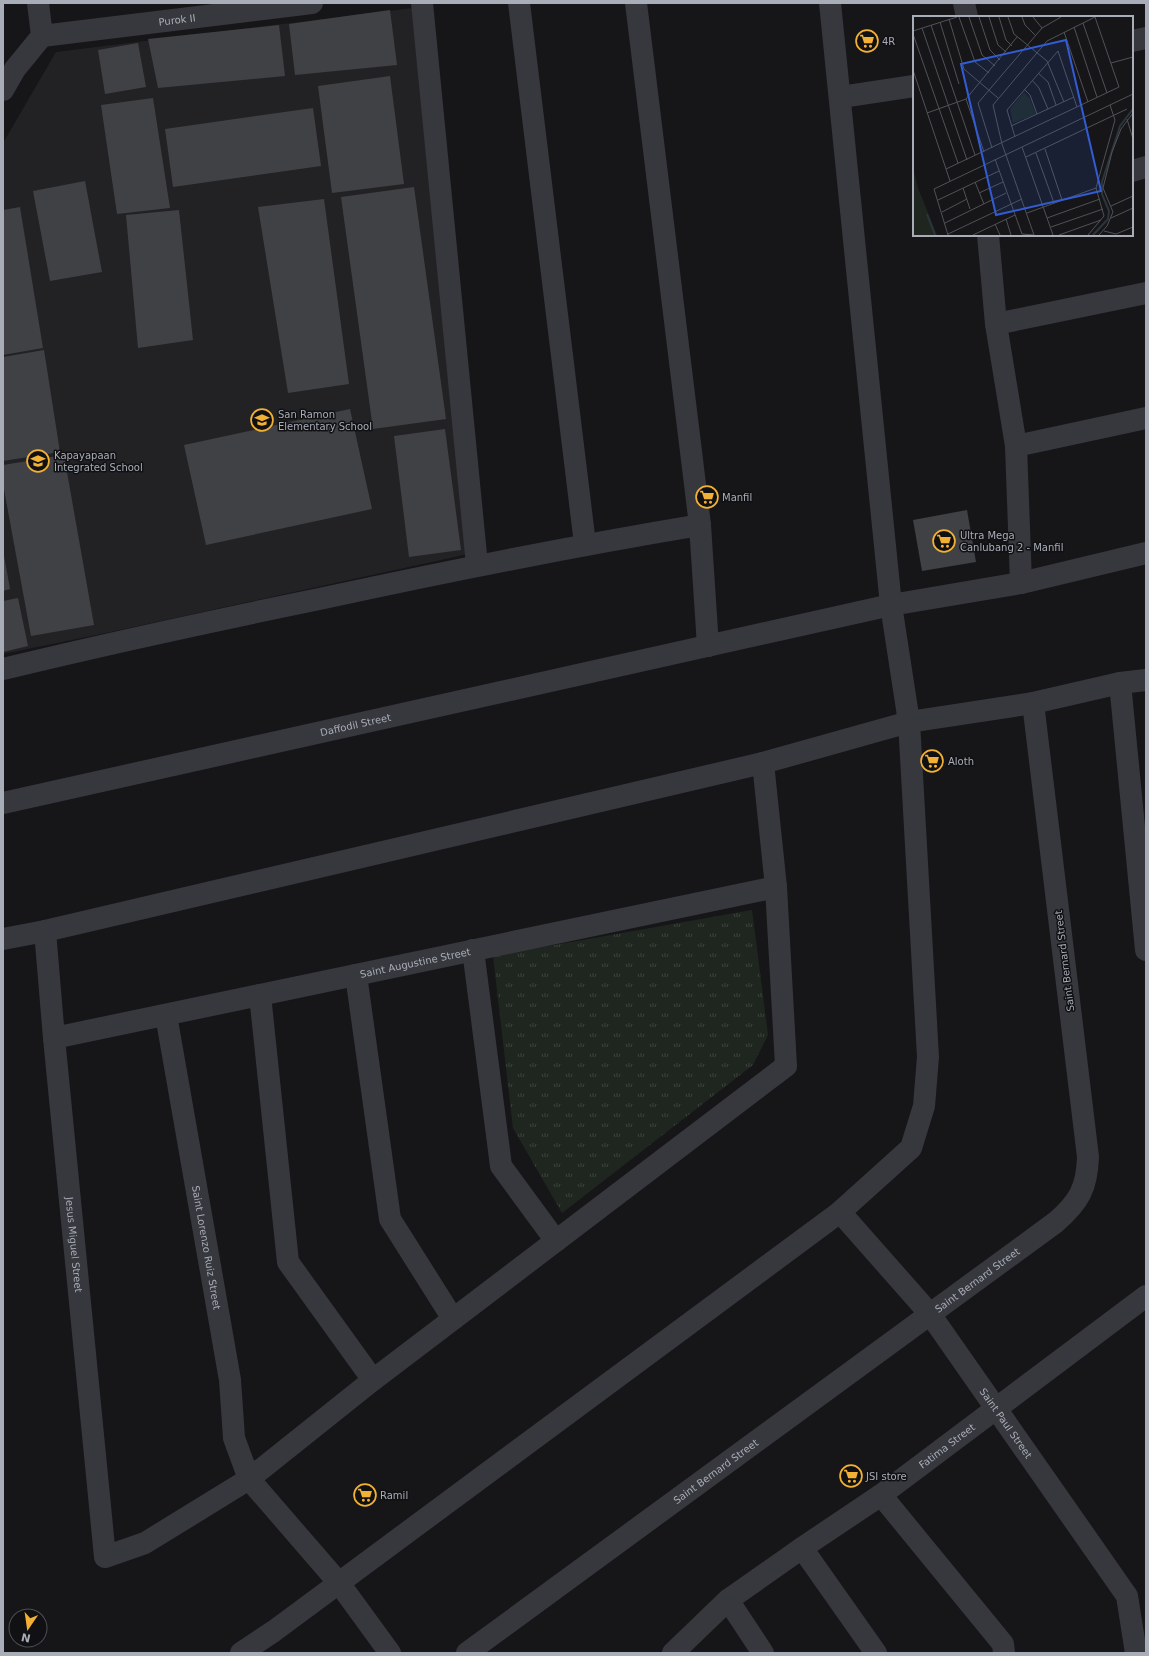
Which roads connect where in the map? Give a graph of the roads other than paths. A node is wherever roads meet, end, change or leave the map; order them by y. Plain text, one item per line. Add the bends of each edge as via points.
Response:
1 (38, 3) edge
2 (312, 3) edge
3 (422, 3) edge
4 (519, 3) edge
5 (636, 3) edge
6 (830, 3) edge
7 (964, 3) edge
8 (967, 16) edge
9 (42, 36) junction
10 (1146, 38) edge
11 (1133, 42) edge
12 (913, 86) edge
13 (3, 90) edge
14 (841, 97) junction
15 (1146, 167) edge
16 (1133, 170) edge
17 (988, 236) edge
18 (1146, 294) edge
19 (996, 324) junction
20 (1146, 418) edge
21 (1016, 446) junction
22 (700, 525) junction
23 (585, 544) junction
24 (1146, 553) edge
25 (477, 565) junction
26 (1021, 583) junction
27 (891, 605) junction
28 (708, 646) junction
29 (3, 669) edge
30 (1146, 680) edge
31 (1120, 683) junction
32 (1033, 703) junction
33 (909, 722) junction
34 (763, 763) junction
35 (3, 803) edge
36 (776, 887) junction
37 (46, 931) junction
38 (3, 939) edge
39 (473, 950) junction
40 (1146, 950) edge
41 (356, 975) junction
42 (260, 995) junction
43 (166, 1015) junction
44 (54, 1038) junction
45 (840, 1212) junction
46 (556, 1241) junction
47 (1146, 1296) edge
48 (930, 1314) junction
49 (453, 1319) junction
50 (373, 1380) junction
51 (996, 1409) junction
52 (249, 1479) junction
53 (881, 1495) junction
54 (802, 1548) junction
55 (339, 1583) junction
56 (728, 1600) junction
57 (241, 1653) edge
58 (390, 1653) edge
59 (467, 1653) edge
60 (672, 1653) edge
61 (763, 1653) edge
62 (876, 1653) edge
63 (1004, 1653) edge
64 (1136, 1653) edge

1 - 9 street
2 - 9 street, Purok II
3 - 25 street
4 - 23 street
5 - 22 street
6 - 14 street
7 - 8 street
9 - 13 street via 15,69
10 - 11 street
12 - 14 street
14 - 27 street
15 - 16 street
17 - 19 street
18 - 19 street
19 - 21 street
20 - 21 street
21 - 26 street
22 - 23 street
22 - 28 street
23 - 25 street
24 - 26 street, Daffodil Street
25 - 29 street via 108,643
26 - 27 street, Daffodil Street
27 - 28 street, Daffodil Street
27 - 33 street
28 - 35 street, Daffodil Street
30 - 31 street
31 - 32 street
31 - 40 street
32 - 33 street
32 - 48 street, Saint Bernard Street via 1088,1172 1081,1193 1071,1209
33 - 34 street
33 - 45 street via 928,1057 924,1106 911,1148
34 - 36 street
34 - 37 street
36 - 39 street, Saint Augustine Street
36 - 46 street via 786,1066
37 - 38 street
37 - 44 street, Jesus Miguel Street
39 - 41 street, Saint Augustine Street
39 - 46 street via 501,1166
41 - 42 street, Saint Augustine Street
41 - 49 street via 390,1219
42 - 43 street, Saint Augustine Street
42 - 50 street via 288,1262
43 - 44 street, Saint Augustine Street
43 - 52 street, Saint Lorenzo Ruiz Street via 230,1380 234,1438
44 - 52 street, Jesus Miguel Street via 105,1557 145,1543
45 - 48 street, Saint Paul Street
45 - 55 street
46 - 49 street
47 - 51 street, Fatima Street
48 - 51 street, Saint Paul Street
48 - 59 street, Saint Bernard Street
49 - 50 street
50 - 52 street
51 - 53 street, Fatima Street
51 - 64 street, Saint Paul Street via 1127,1596
52 - 55 street
53 - 54 street, Fatima Street
53 - 63 street via 1003,1644
54 - 56 street, Fatima Street
54 - 62 street
55 - 57 street
55 - 58 street
56 - 60 street, Fatima Street
56 - 61 street

